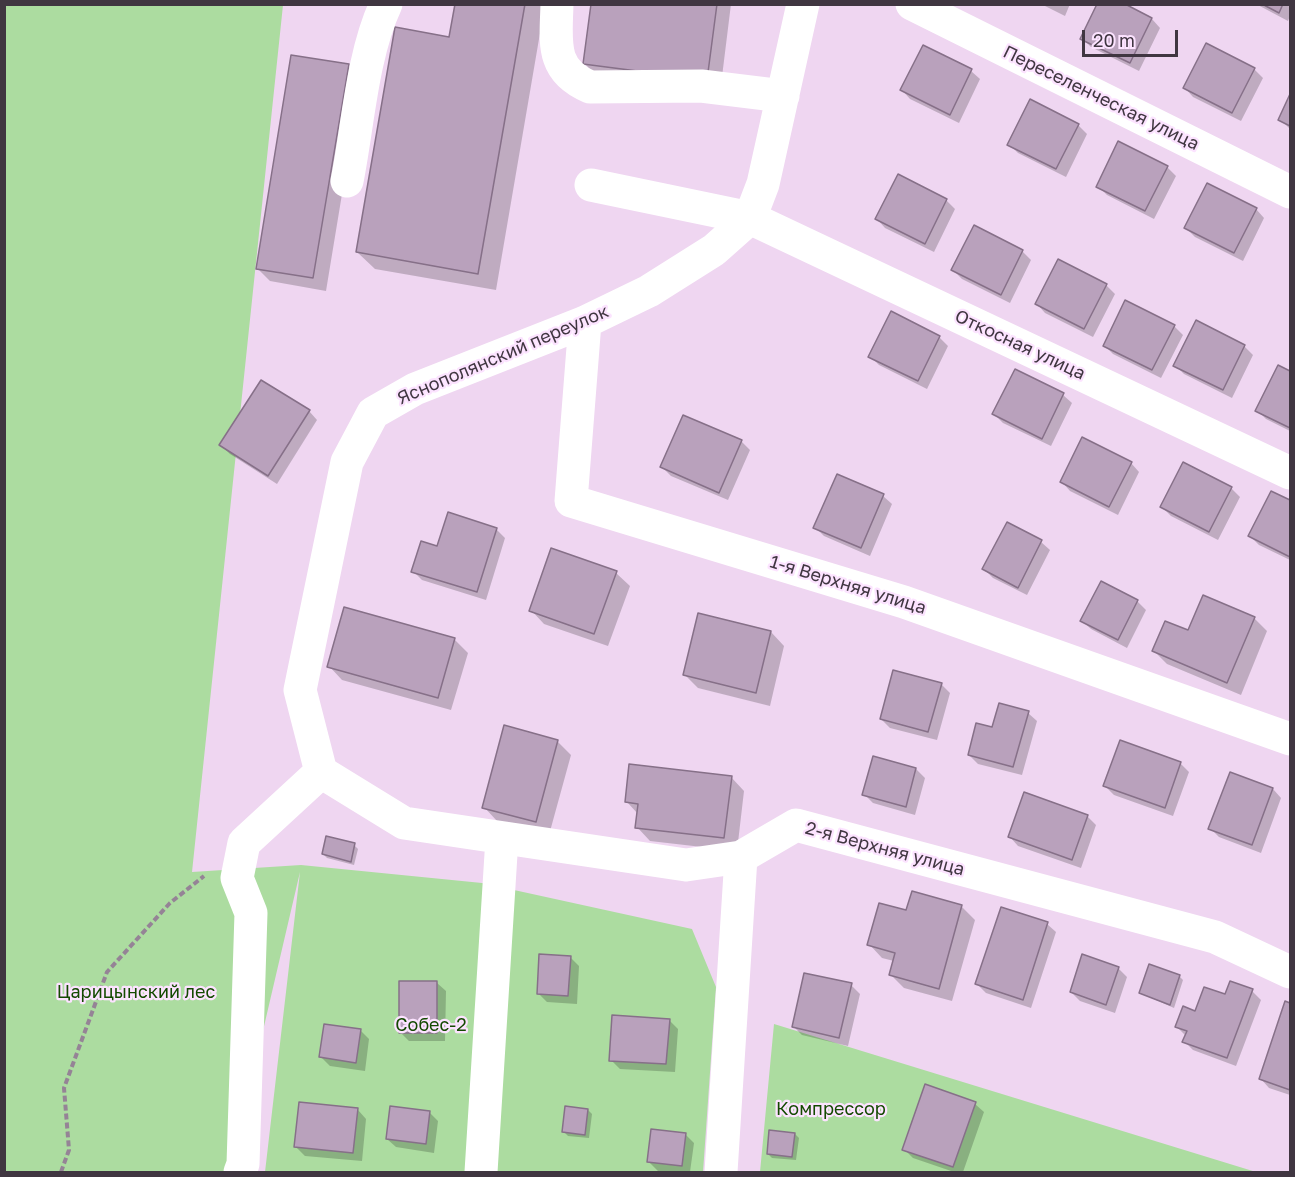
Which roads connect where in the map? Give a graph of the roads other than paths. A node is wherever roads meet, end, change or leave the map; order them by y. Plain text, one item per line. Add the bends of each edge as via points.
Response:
1 (386, 4) edge
2 (557, 4) edge
3 (803, 4) edge
4 (912, 4) edge
5 (783, 96) junction
6 (347, 182) dead end
7 (591, 185) dead end
8 (1290, 192) edge
9 (750, 218) junction
10 (585, 322) junction
11 (1290, 473) edge
12 (1290, 739) edge
13 (321, 772) junction
14 (502, 838) junction
15 (741, 857) junction
16 (1290, 972) edge
17 (240, 1173) edge
18 (481, 1173) edge
19 (721, 1173) edge

1 - 6 street via 366,72
2 - 5 street via 556,47 561,66 576,81 590,87 701,86
3 - 5 street, Яснополянский переулок
4 - 8 street, Переселенческая улица
5 - 9 street, Яснополянский переулок via 763,184
7 - 9 street, Откосная улица
9 - 10 street, Яснополянский переулок via 714,250 649,291
9 - 11 street, Откосная улица
10 - 12 street, 1-я Верхняя улица via 571,501 904,602
10 - 13 street, Яснополянский переулок via 415,388 373,413 347,462 300,690
13 - 14 street, 2-я Верхняя улица via 404,823
13 - 17 street via 244,843 237,878 251,913
14 - 15 street, 2-я Верхняя улица via 686,865
14 - 18 street
15 - 16 street, 2-я Верхняя улица via 796,825 1215,937
15 - 19 street

